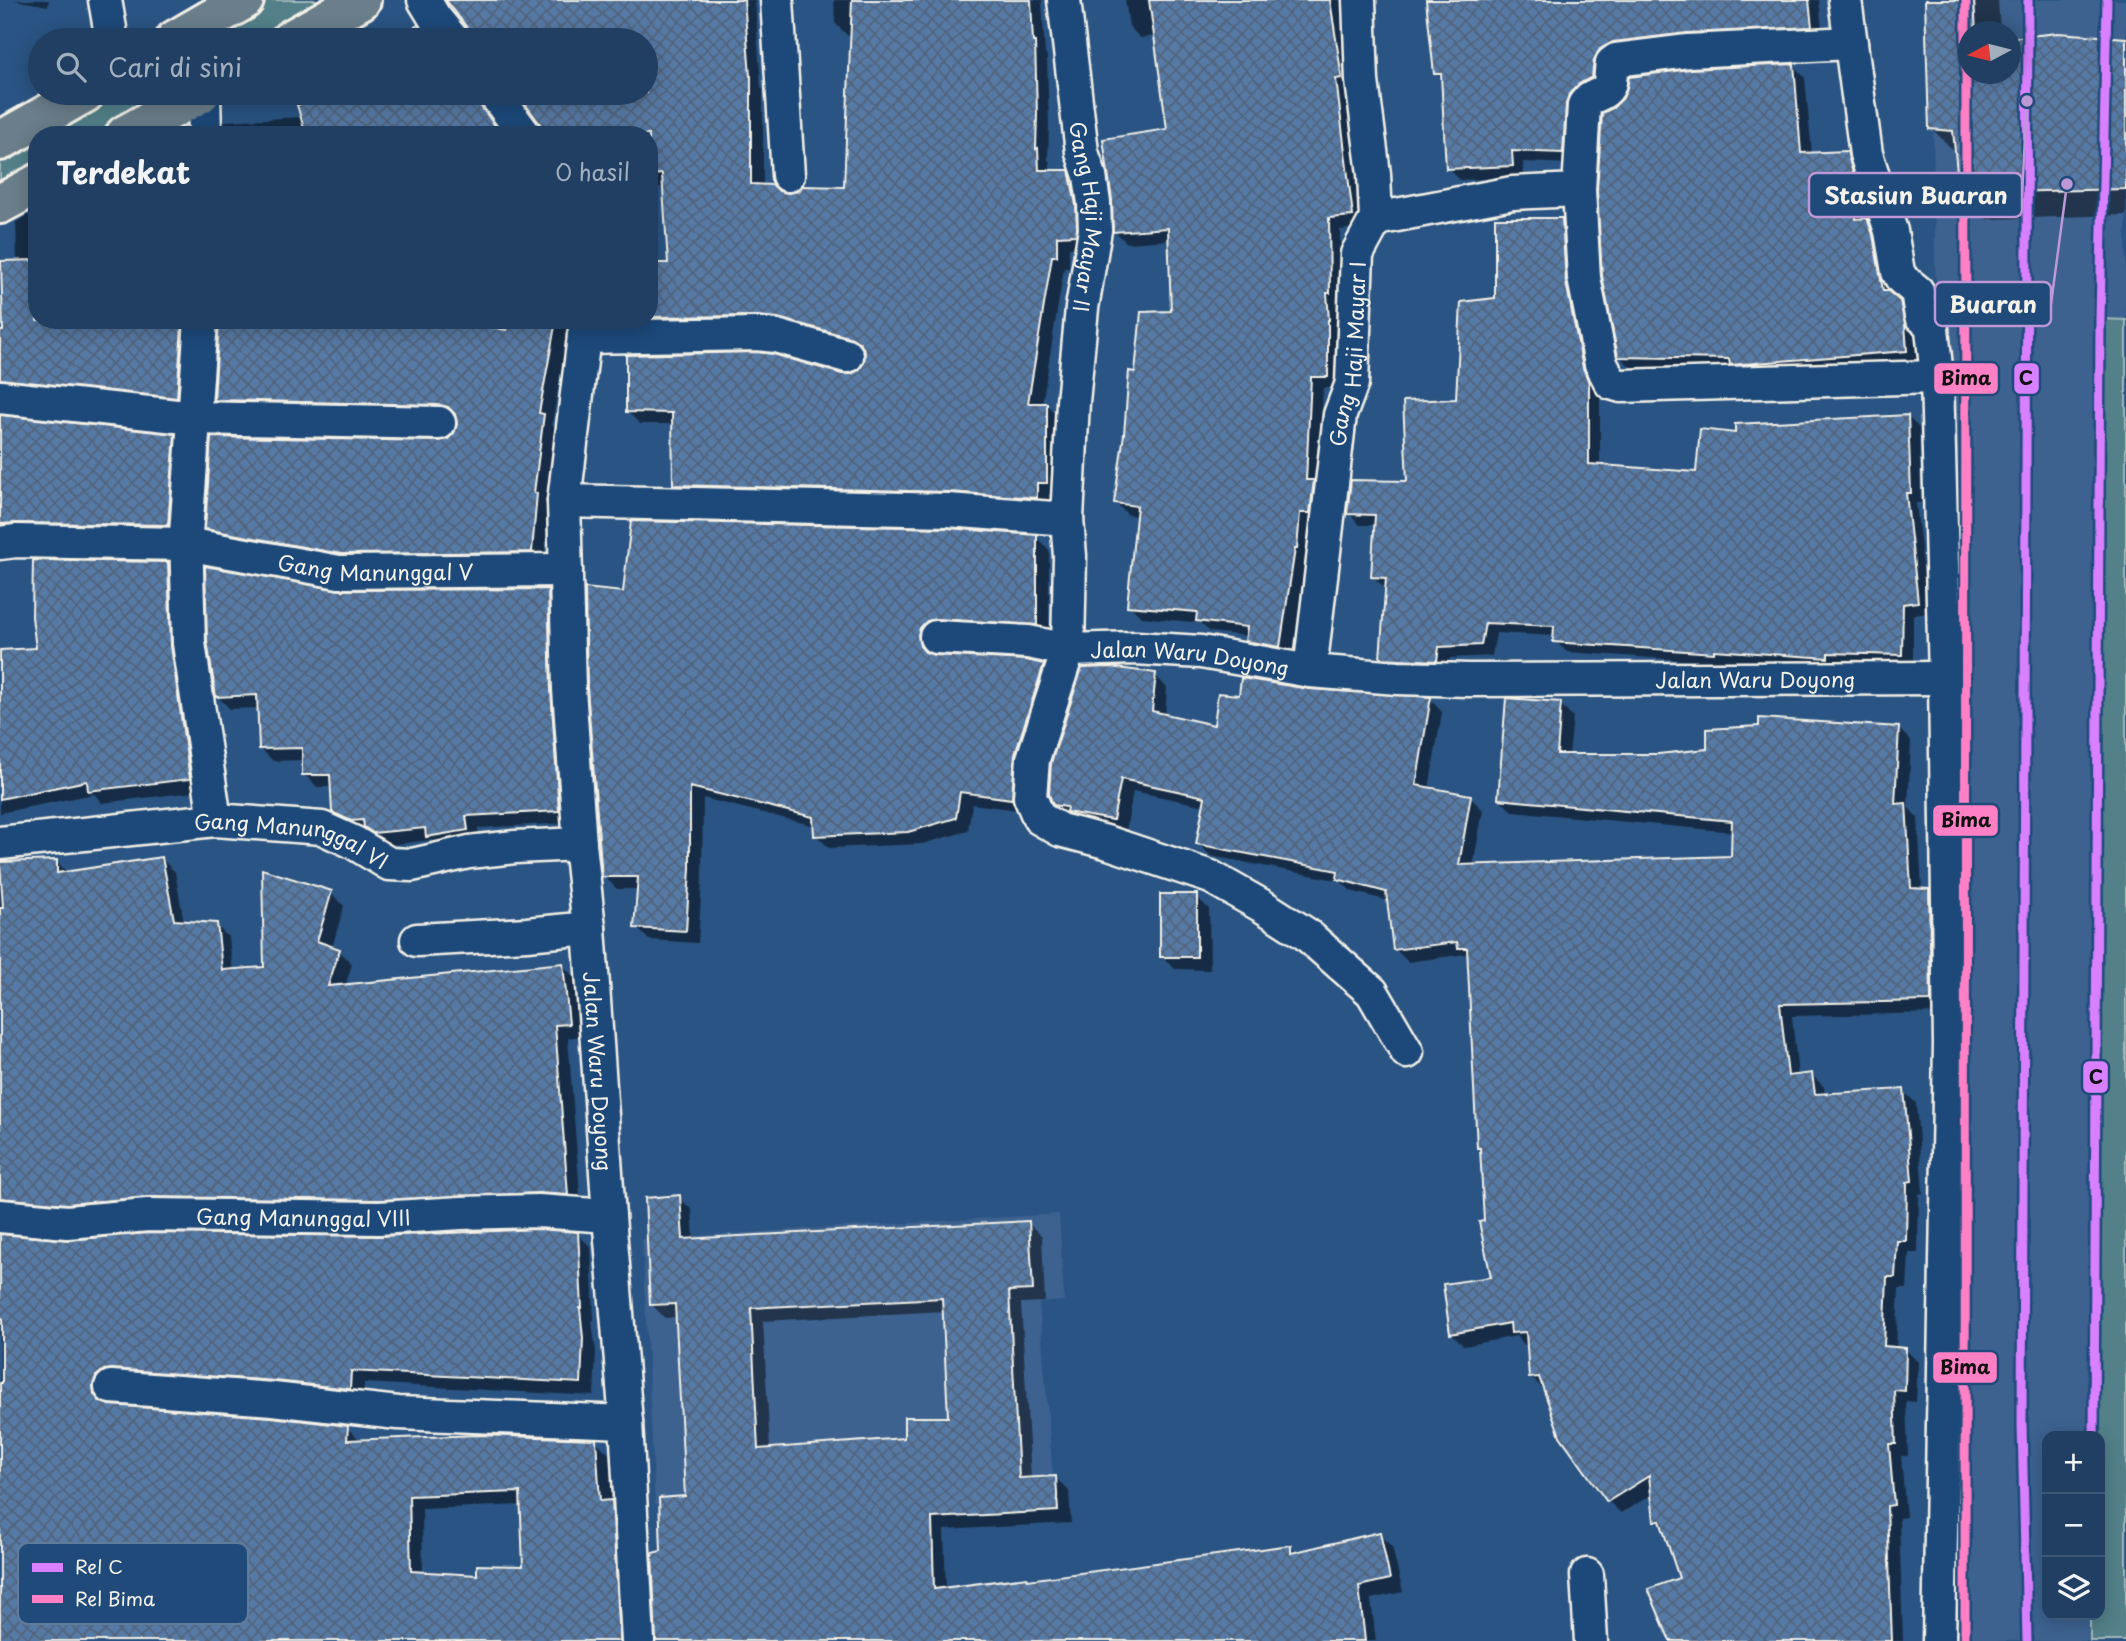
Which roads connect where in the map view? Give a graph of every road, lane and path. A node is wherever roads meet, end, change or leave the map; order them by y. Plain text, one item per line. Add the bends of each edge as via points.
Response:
1 (105, 0) edge
2 (244, 0) edge
3 (361, 0) edge
4 (425, 0) edge
5 (777, 0) edge
6 (1063, 0) edge
7 (1359, 0) edge
8 (1845, 0) edge
9 (110, 28) edge
10 (196, 28) edge
11 (311, 28) edge
12 (443, 28) edge
13 (1851, 43) junction
14 (64, 105) edge
15 (180, 105) edge
16 (203, 105) edge
17 (503, 105) edge
18 (142, 126) edge
19 (204, 126) edge
20 (519, 126) edge
21 (0, 141) edge
22 (788, 175) dead end
23 (28, 189) edge
24 (1579, 190) junction
25 (0, 204) edge
26 (1376, 219) junction
27 (200, 329) edge
28 (585, 329) edge
29 (614, 329) edge
30 (847, 356) dead end
31 (1937, 377) junction
32 (0, 397) edge
33 (195, 418) junction
34 (439, 423) dead end
35 (564, 501) junction
36 (1067, 519) junction
37 (8, 542) edge
38 (186, 544) junction
39 (566, 570) junction
40 (936, 637) dead end
41 (1068, 650) junction
42 (1310, 671) junction
43 (1945, 678) junction
44 (215, 820) junction
45 (0, 843) edge
46 (580, 844) junction
47 (589, 928) junction
48 (417, 940) dead end
49 (1407, 1052) dead end
50 (0, 1216) edge
51 (609, 1216) junction
52 (111, 1387) dead end
53 (625, 1422) junction
54 (1587, 1575) dead end
55 (638, 1641) edge
56 (1591, 1641) edge
57 (1939, 1641) edge

1 - 9 street
2 - 10 main road
3 - 11 main road
4 - 12 street
5 - 22 street
6 - 36 street, Gang Haji Mayar II via 1095,230 1078,348
7 - 26 street
8 - 13 street
13 - 24 street via 1688,51 1616,60 1607,89 1584,105
13 - 31 street via 1866,154 1891,231 1898,272 1917,291 1921,316 1932,329
14 - 21 main road
15 - 18 main road
16 - 19 street
17 - 20 street
23 - 25 main road
24 - 26 street via 1512,192
24 - 31 street via 1584,278 1601,364 1611,383
26 - 42 street, Gang Haji Mayar I via 1357,254 1352,383 1340,415
27 - 33 street
28 - 35 street, Jalan Waru Doyong
29 - 30 street via 776,336
31 - 43 street
32 - 33 street
33 - 34 street
33 - 38 street
35 - 36 street via 948,510
35 - 39 street, Jalan Waru Doyong
36 - 41 street, Jalan Waru Doyong
37 - 38 street, Gang Manunggal V
38 - 39 street, Gang Manunggal V via 339,572
38 - 44 street via 189,643
39 - 46 street, Jalan Waru Doyong
40 - 41 street via 1028,642
41 - 42 street, Jalan Waru Doyong via 1201,652
41 - 49 street via 1033,759 1030,797 1039,818 1060,830 1211,877 1264,906 1306,934 1372,992
42 - 43 street, Jalan Waru Doyong via 1469,680
43 - 57 street via 1950,1044
44 - 45 street, Gang Manunggal VI
44 - 46 street, Gang Manunggal VI via 322,828 389,864 412,865 515,847
46 - 47 street, Jalan Waru Doyong
47 - 48 street
47 - 51 street, Jalan Waru Doyong
50 - 51 street, Gang Manunggal VIII via 67,1222 148,1215 379,1218 538,1211
51 - 53 street, Jalan Waru Doyong
52 - 53 street via 398,1413
53 - 55 street, Jalan Waru Doyong
54 - 56 street

